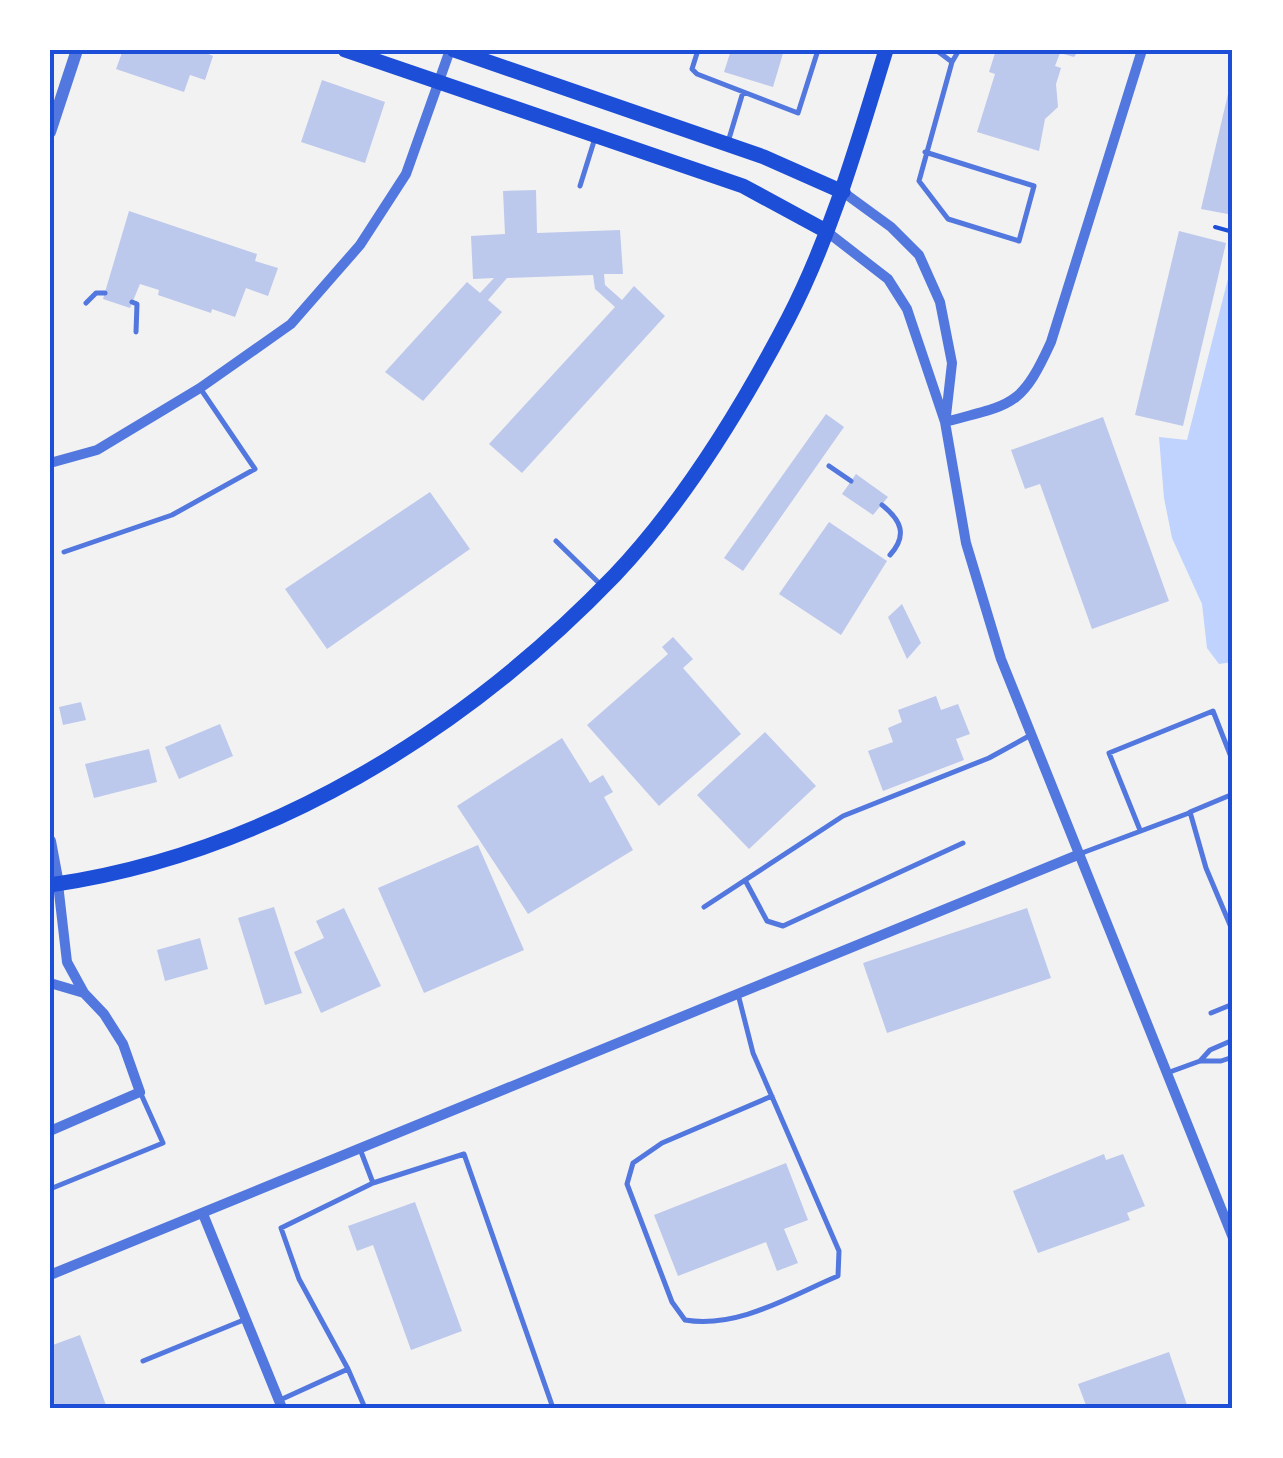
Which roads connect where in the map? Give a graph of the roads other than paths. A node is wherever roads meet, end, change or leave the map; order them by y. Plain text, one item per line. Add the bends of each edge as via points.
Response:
1 (77, 50) edge
2 (345, 50) edge
3 (452, 50) edge
4 (698, 50) edge
5 (818, 50) edge
6 (886, 50) edge
7 (936, 50) edge
8 (959, 50) edge
9 (1142, 50) edge
10 (952, 62) junction
11 (440, 82) junction
12 (744, 92) junction
13 (50, 132) edge
14 (596, 135) junction
15 (728, 144) junction
16 (925, 152) junction
17 (580, 186) dead end
18 (843, 192) junction
19 (826, 230) junction
20 (105, 293) dead end
21 (132, 302) dead end
22 (86, 303) dead end
23 (136, 332) dead end
24 (200, 388) junction
25 (945, 422) junction
26 (50, 463) edge
27 (830, 466) dead end
28 (851, 481) dead end
29 (882, 504) dead end
30 (556, 541) dead end
31 (64, 552) dead end
32 (890, 555) dead end
33 (602, 586) junction
34 (1032, 734) junction
35 (1233, 762) edge
36 (1233, 794) edge
37 (1190, 812) junction
38 (1140, 830) junction
39 (50, 841) edge
40 (963, 843) dead end
41 (1080, 854) junction
42 (745, 880) junction
43 (54, 885) edge
44 (704, 907) dead end
45 (1233, 932) edge
46 (50, 983) edge
47 (84, 992) junction
48 (738, 994) junction
49 (1233, 1004) edge
50 (1212, 1013) dead end
51 (1233, 1040) edge
52 (1233, 1057) edge
53 (1200, 1062) junction
54 (1167, 1073) junction
55 (140, 1092) junction
56 (772, 1096) junction
57 (50, 1130) edge
58 (360, 1149) junction
59 (372, 1183) junction
60 (50, 1189) edge
61 (203, 1214) junction
62 (1233, 1238) edge
63 (50, 1275) edge
64 (246, 1318) junction
65 (143, 1361) dead end
66 (348, 1369) junction
67 (280, 1404) edge
68 (365, 1408) edge
69 (553, 1408) edge

1 - 13 street
2 - 11 main road
3 - 11 street
3 - 15 main road
4 - 12 lane via 692,69
5 - 12 lane via 798,113
6 - 18 main road
7 - 10 lane
8 - 10 lane
9 - 25 street via 1057,326 1032,382 1014,401
10 - 16 lane
11 - 14 main road
11 - 24 street via 406,174 360,245 291,324
12 - 15 lane
14 - 17 lane
14 - 19 main road via 742,186
15 - 18 main road
16 - 16 lane via 919,181 943,215 1019,241 1034,186
18 - 19 main road
18 - 25 street via 919,255 933,286 952,364
19 - 25 street via 888,279 907,309
19 - 33 main road via 788,318 730,420 676,501
20 - 22 lane
21 - 23 lane via 138,304
24 - 26 street via 97,450
24 - 31 lane via 255,469 172,515
25 - 34 street via 966,543
27 - 28 lane
29 - 32 lane via 902,531
30 - 33 lane
33 - 43 main road via 529,658 418,742 311,802 187,854
34 - 41 street
34 - 42 lane via 844,816
35 - 38 lane via 1213,711 1109,753
36 - 37 lane
37 - 38 lane
37 - 45 lane
38 - 41 lane
39 - 43 street
40 - 42 lane via 783,926 767,921
41 - 48 street
41 - 54 street
42 - 44 lane
43 - 47 street via 68,962
46 - 47 street
47 - 55 street via 124,1044
48 - 56 lane
48 - 58 street
49 - 50 lane
51 - 53 lane
52 - 53 lane
53 - 54 lane
54 - 62 street
55 - 57 street
55 - 60 lane via 163,1143
56 - 56 lane via 839,1251 838,1276 731,1321 686,1320 672,1302 627,1184 633,1163 662,1143
58 - 59 lane
58 - 61 street
59 - 66 lane via 281,1228 299,1279
59 - 69 lane via 464,1154
61 - 63 street
61 - 64 street
64 - 65 lane
64 - 67 street
66 - 67 lane
66 - 68 lane

